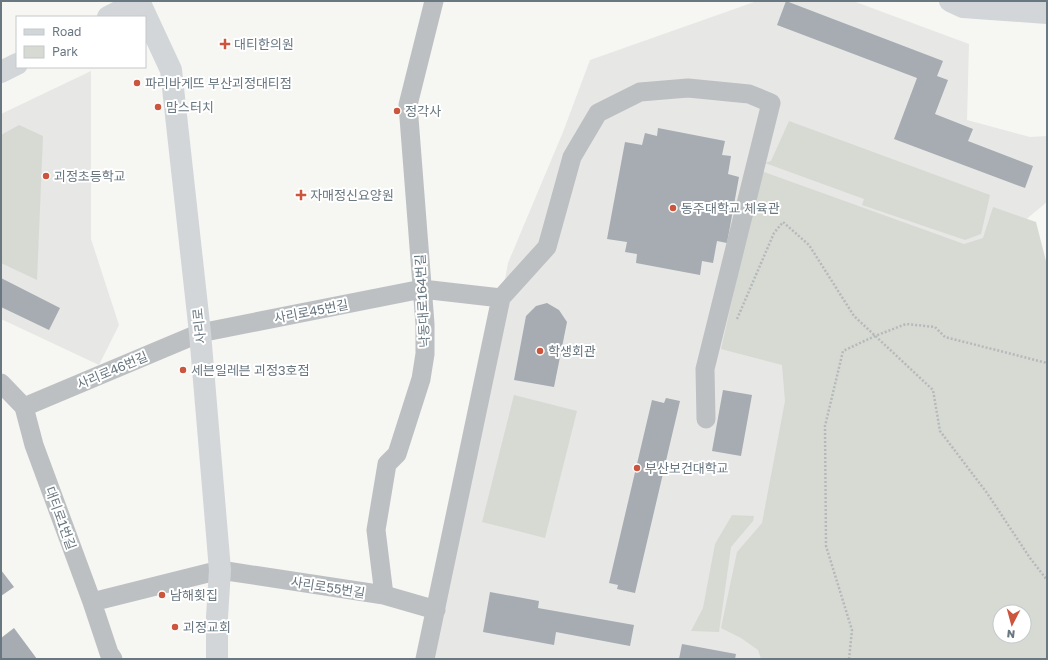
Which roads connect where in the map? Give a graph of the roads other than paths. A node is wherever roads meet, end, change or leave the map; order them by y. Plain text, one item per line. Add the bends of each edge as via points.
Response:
1 (139, 1) edge
2 (434, 1) edge
3 (956, 4) edge
4 (1047, 13) edge
5 (110, 16) edge
6 (146, 16) edge
7 (146, 16) edge
8 (16, 64) edge
9 (1, 72) edge
10 (422, 289) junction
11 (501, 298) junction
12 (200, 333) junction
13 (1, 383) edge
14 (24, 407) junction
15 (706, 419) dead end
16 (220, 570) junction
17 (384, 595) junction
18 (92, 602) junction
19 (436, 610) junction
20 (113, 659) edge
21 (217, 659) edge
22 (425, 659) edge

1 - 5 street
1 - 6 street, 사리로
2 - 10 street, 낙동대로164번길 via 408,105
3 - 4 street
7 - 12 street, 사리로 via 171,70
8 - 9 street
10 - 11 street, 사리로45번길
10 - 12 street, 사리로45번길
10 - 17 street, 낙동대로164번길 via 425,354 421,379 397,454 387,464 376,530
11 - 15 street via 547,247 572,157 598,113 640,92 688,88 748,94 771,103 705,369
11 - 19 street
12 - 14 street, 사리로46번길
12 - 16 street, 사리로
13 - 14 street, 대티로1번길
14 - 18 street, 대티로1번길 via 34,445
16 - 17 street, 사리로55번길
16 - 18 street
16 - 21 street, 사리로
17 - 19 street, 사리로55번길
18 - 20 street, 대티로1번길
19 - 22 street

